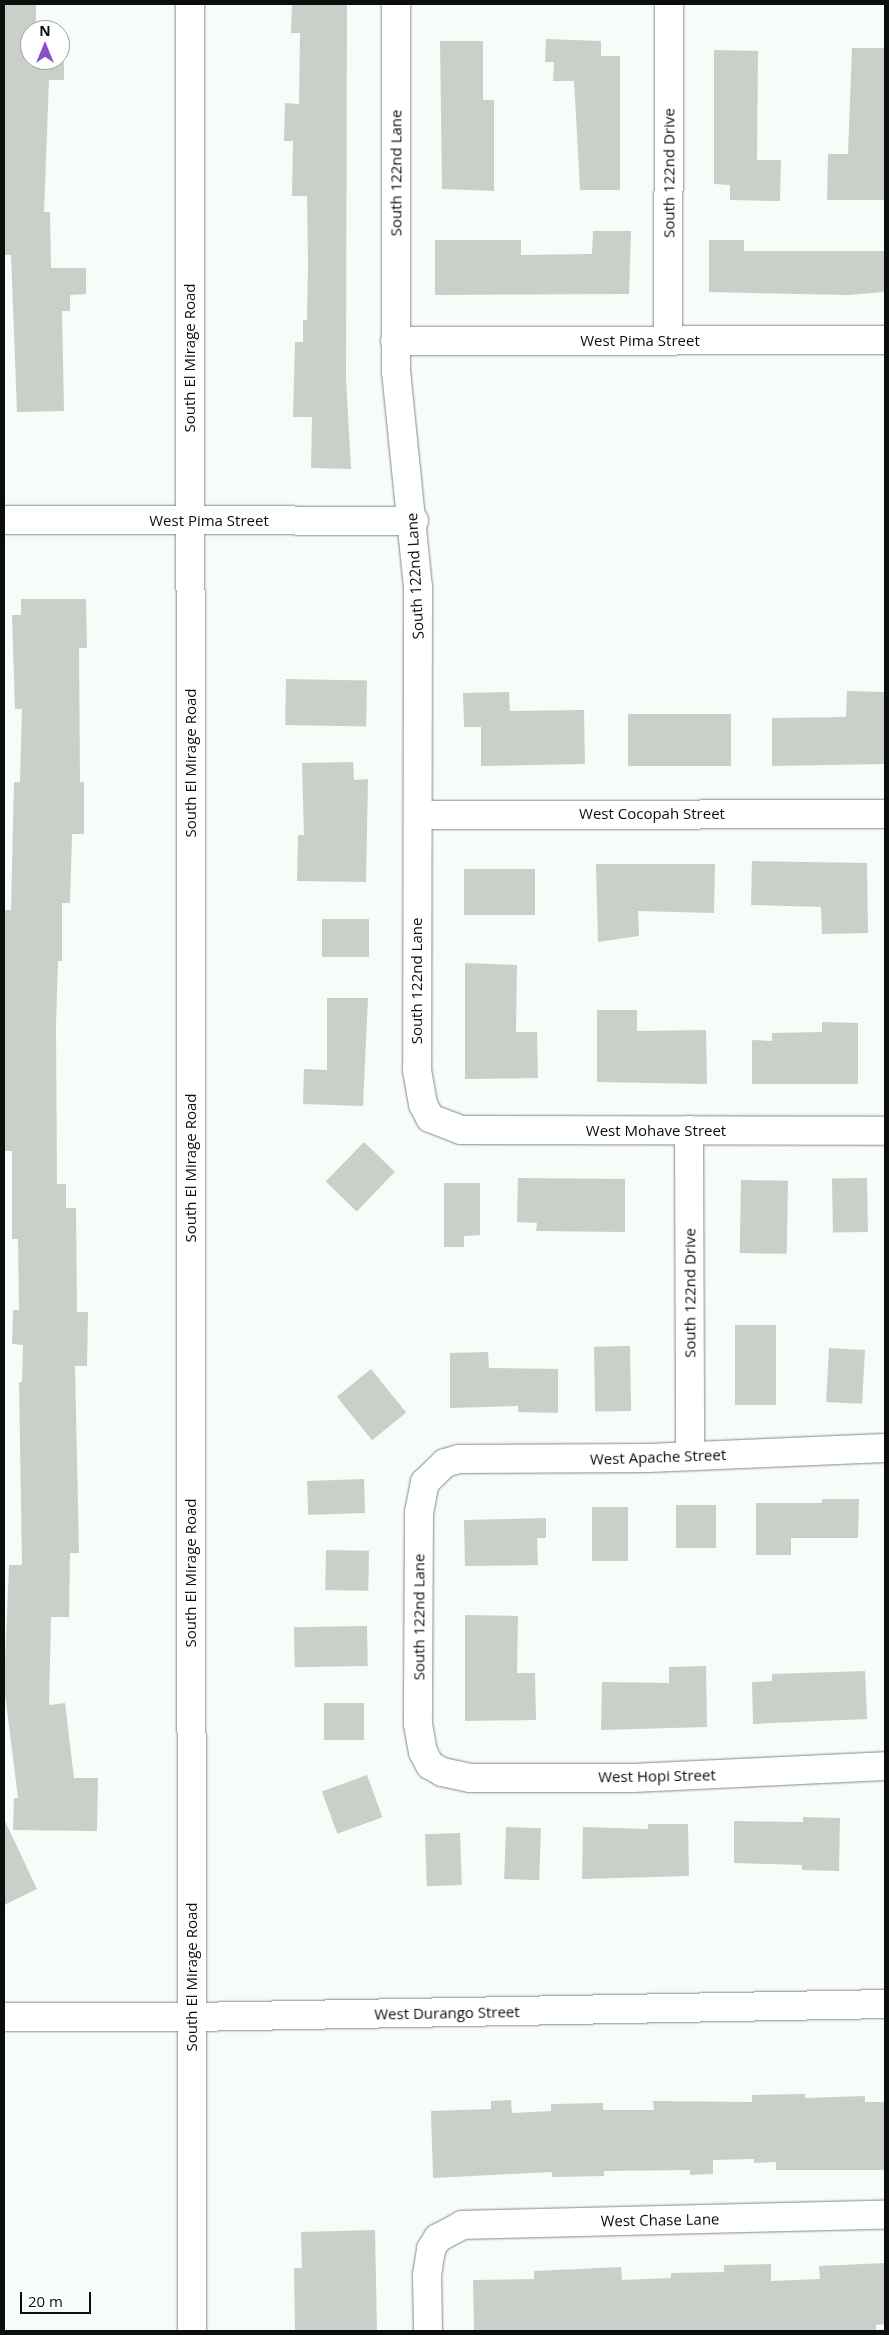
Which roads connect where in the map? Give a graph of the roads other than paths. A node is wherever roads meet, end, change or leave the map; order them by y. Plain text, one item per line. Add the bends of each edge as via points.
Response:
1 (190, 4) edge
2 (396, 4) edge
3 (669, 4) edge
4 (885, 340) edge
5 (395, 341) junction
6 (668, 342) junction
7 (4, 520) edge
8 (190, 521) junction
9 (414, 521) junction
10 (885, 814) edge
11 (418, 815) junction
12 (430, 1118) joint
13 (689, 1130) junction
14 (885, 1131) edge
15 (885, 1448) edge
16 (690, 1456) junction
17 (434, 1471) joint
18 (430, 1764) joint
19 (885, 1766) edge
20 (885, 2004) edge
21 (5, 2016) edge
22 (192, 2017) junction
23 (885, 2215) edge
24 (192, 2331) edge
25 (428, 2331) edge

1 - 8 street, South El Mirage Road
2 - 5 street, South 122nd Lane
3 - 6 street, South 122nd Drive
4 - 6 street, West Pima Street
5 - 6 street, West Pima Street
5 - 9 street, South 122nd Lane via 398,411
7 - 8 street, West Pima Street
8 - 9 street, West Pima Street
8 - 22 street, South El Mirage Road
9 - 11 street, South 122nd Lane via 418,588
10 - 11 street, West Cocopah Street
11 - 12 street, South 122nd Lane via 417,1070 423,1104
12 - 13 street, West Mohave Street via 461,1130
13 - 14 street, West Mohave Street
13 - 16 street, South 122nd Drive
15 - 16 street, West Apache Street
16 - 17 street, West Apache Street via 459,1459
17 - 18 street, South 122nd Lane via 425,1482 419,1522 418,1724 423,1752
18 - 19 street, West Hopi Street via 442,1772 470,1778 661,1777
20 - 22 street, West Durango Street
21 - 22 street, West Durango Street
22 - 24 street, South El Mirage Road
23 - 25 street, West Chase Lane via 475,2224 449,2230 438,2238 428,2261

